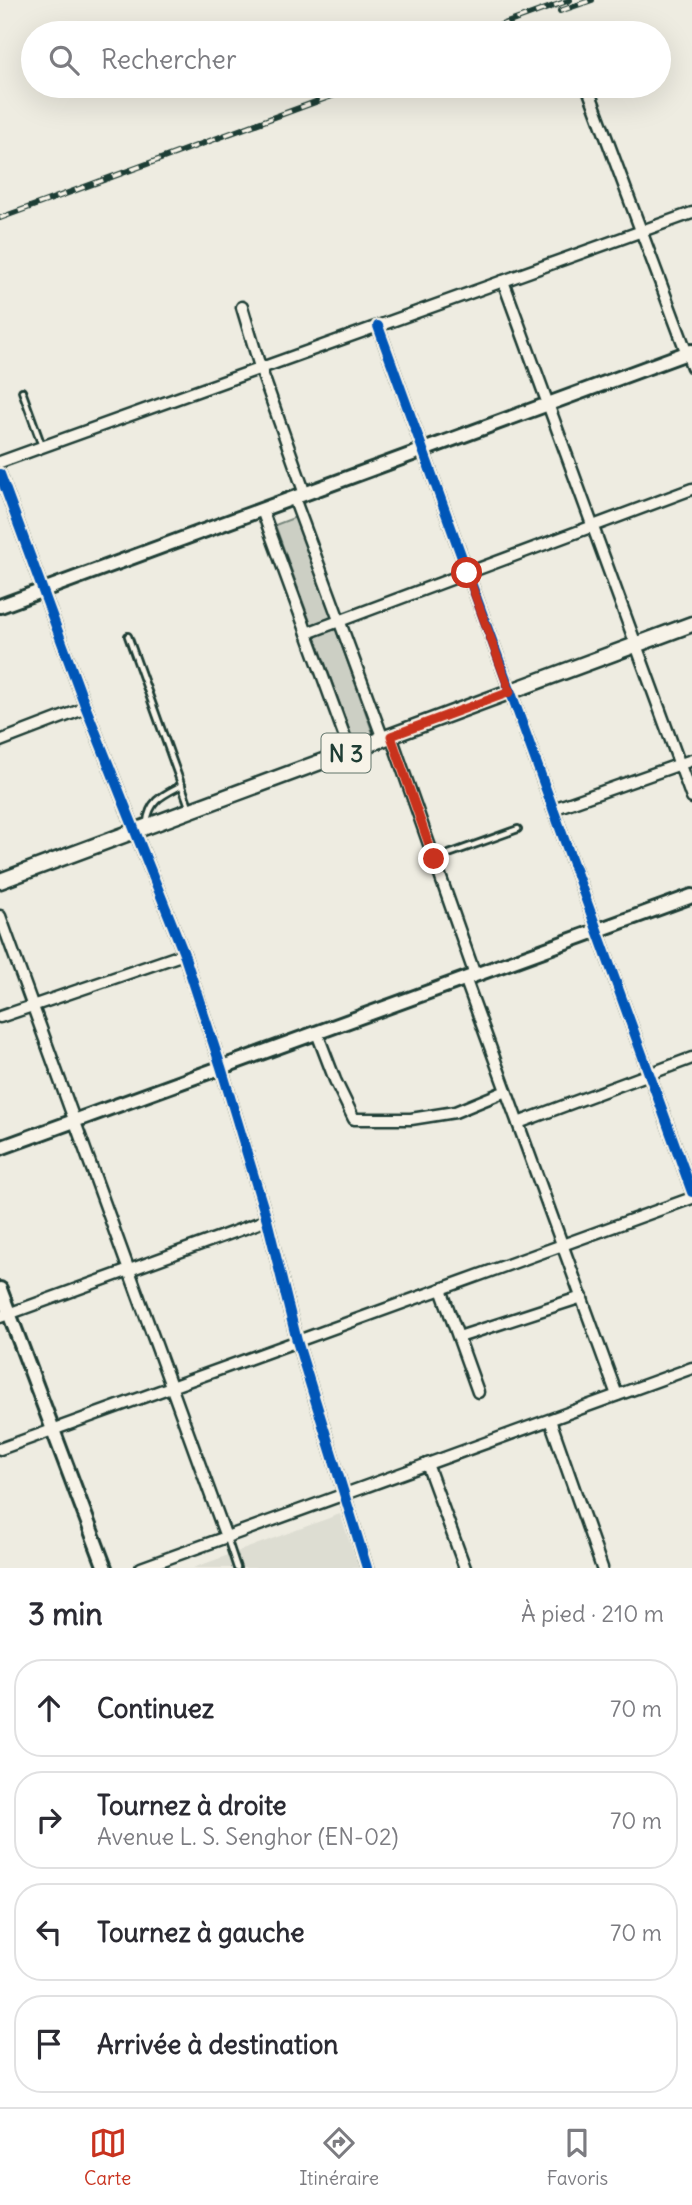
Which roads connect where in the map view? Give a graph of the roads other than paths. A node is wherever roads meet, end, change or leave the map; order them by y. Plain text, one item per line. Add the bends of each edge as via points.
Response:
1 (591, 98) edge
2 (692, 213) edge
3 (640, 231) junction
4 (503, 281) junction
5 (242, 307) dead end
6 (378, 326) junction
7 (689, 352) edge
8 (260, 367) junction
9 (692, 367) edge
10 (22, 391) dead end
11 (548, 404) junction
12 (43, 446) junction
13 (423, 450) junction
14 (0, 462) edge
15 (0, 474) edge
16 (692, 489) edge
17 (300, 496) junction
18 (262, 510) junction
19 (593, 526) junction
20 (467, 573) junction
21 (43, 590) junction
22 (0, 606) edge
23 (340, 621) junction
24 (692, 624) edge
25 (307, 633) junction
26 (128, 636) dead end
27 (636, 645) junction
28 (510, 692) junction
29 (86, 708) junction
30 (387, 737) junction
31 (0, 741) edge
32 (350, 751) junction
33 (692, 760) edge
34 (680, 764) junction
35 (181, 785) junction
36 (692, 798) edge
37 (191, 810) junction
38 (553, 810) junction
39 (141, 829) junction
40 (518, 829) dead end
41 (434, 859) junction
42 (0, 881) edge
43 (692, 896) edge
44 (0, 916) edge
45 (597, 930) junction
46 (184, 954) junction
47 (470, 977) junction
48 (33, 1006) junction
49 (0, 1017) edge
50 (317, 1033) junction
51 (692, 1058) edge
52 (221, 1067) junction
53 (649, 1074) junction
54 (506, 1091) junction
55 (75, 1121) junction
56 (518, 1122) junction
57 (0, 1148) edge
58 (692, 1192) edge
59 (692, 1198) edge
60 (267, 1220) junction
61 (562, 1245) junction
62 (129, 1270) junction
63 (0, 1289) edge
64 (441, 1289) junction
65 (582, 1297) junction
66 (5, 1315) edge
67 (459, 1337) junction
68 (296, 1341) junction
69 (692, 1368) edge
70 (172, 1387) junction
71 (478, 1392) dead end
72 (617, 1395) junction
73 (550, 1420) junction
74 (53, 1430) junction
75 (0, 1449) edge
76 (427, 1464) junction
77 (343, 1495) junction
78 (226, 1537) junction
79 (105, 1568) edge
80 (141, 1568) edge
81 (237, 1568) edge
82 (367, 1568) edge
83 (465, 1568) edge
84 (602, 1568) edge

1 - 3 street
2 - 3 street
3 - 4 street
3 - 7 street
4 - 6 street
4 - 11 street
5 - 8 street
6 - 8 street
6 - 13 street
7 - 9 street
7 - 11 street
8 - 12 street
8 - 17 street
10 - 12 lane
11 - 13 street
11 - 19 street
12 - 14 street
13 - 17 street
13 - 20 street
15 - 21 street
16 - 19 street
17 - 18 street
17 - 23 street
18 - 21 street
18 - 25 street
19 - 20 street
19 - 27 street
20 - 23 street
20 - 28 street
21 - 22 street
21 - 29 street
23 - 25 street
23 - 30 street
24 - 27 main road, N 3
25 - 32 street
26 - 35 lane
27 - 28 main road, N 3
27 - 34 street
28 - 30 main road, N 3
28 - 38 street
29 - 31 street
29 - 39 street
30 - 32 main road, N 3
30 - 41 street
32 - 37 main road, N 3
33 - 34 street
34 - 36 street
34 - 38 street
35 - 37 lane
35 - 39 lane via 158,797
37 - 39 main road, N 3
38 - 45 street
39 - 42 main road, N 3
39 - 46 street
40 - 41 lane
41 - 47 street
43 - 45 street
44 - 48 street
45 - 47 street
45 - 53 street
46 - 48 street
46 - 52 street
47 - 50 street
47 - 54 street
48 - 49 street
48 - 55 street
50 - 52 street
50 - 54 street via 354,1119 411,1119 455,1112
51 - 53 street
52 - 55 street
52 - 60 street
53 - 56 street
53 - 58 street
54 - 56 street
55 - 57 street
55 - 62 street
56 - 61 street
59 - 61 street
60 - 62 street
60 - 68 street
61 - 64 street
61 - 65 street
62 - 66 street
62 - 70 street
63 - 66 street
64 - 67 street
64 - 68 street
65 - 67 street
65 - 72 street
66 - 74 street
67 - 71 street
68 - 70 street
68 - 77 street
69 - 72 street
70 - 74 street
70 - 78 street
72 - 73 street
73 - 76 street
73 - 84 street
74 - 75 street
74 - 79 street
76 - 77 street
76 - 83 street
77 - 78 street
77 - 82 street
78 - 80 street
78 - 81 lane

